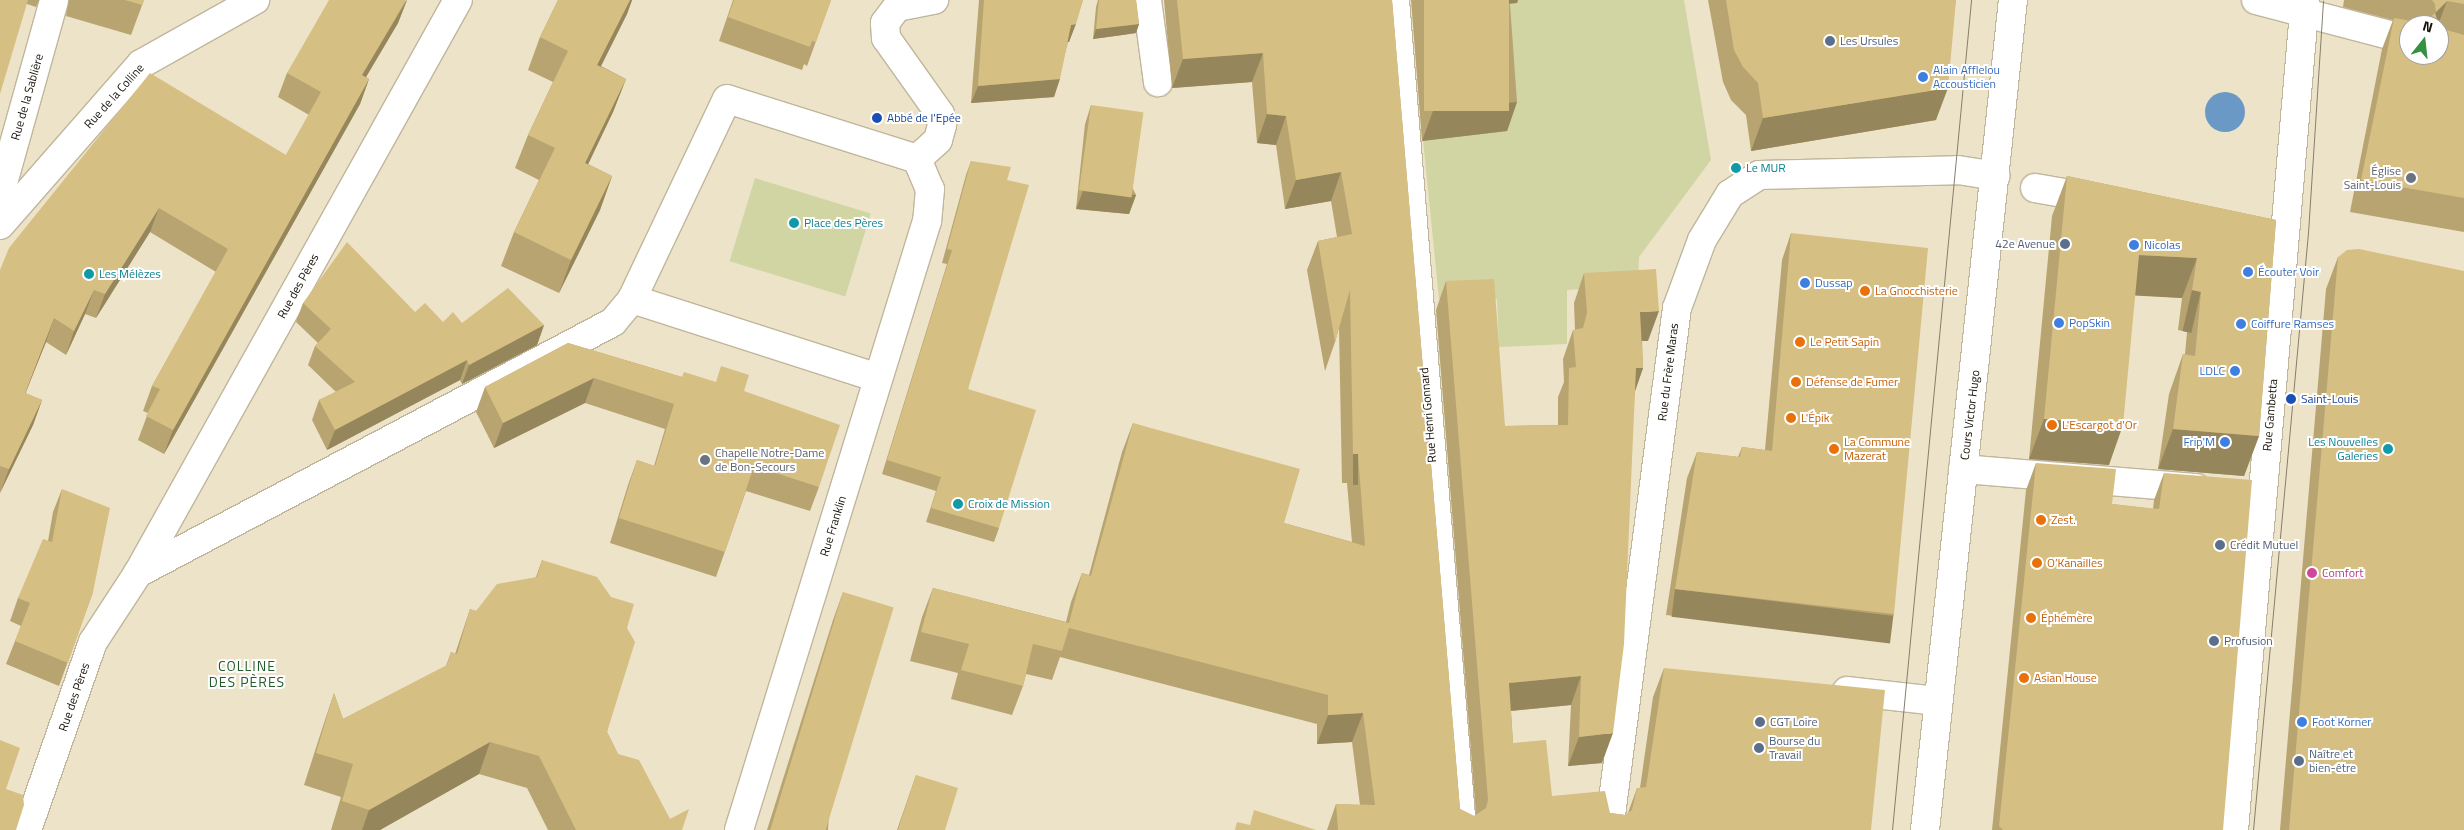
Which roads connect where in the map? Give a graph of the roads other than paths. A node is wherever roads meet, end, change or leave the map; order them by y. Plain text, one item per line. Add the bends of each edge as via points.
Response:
1 (54, 0) edge
2 (255, 0) edge
3 (458, 0) edge
4 (934, 0) edge
5 (1147, 0) edge
6 (1395, 0) edge
7 (2013, 0) edge
8 (2256, 0) edge
9 (2304, 7) edge
10 (2399, 37) edge
11 (1158, 82) dead end
12 (917, 159) junction
13 (1996, 176) junction
14 (2035, 188) dead end
15 (0, 194) edge
16 (2128, 205) edge
17 (0, 226) edge
18 (2258, 228) edge
19 (2286, 233) junction
20 (632, 299) junction
21 (878, 378) junction
22 (1963, 469) junction
23 (2263, 493) junction
24 (138, 573) junction
25 (1821, 688) edge
26 (1938, 701) junction
27 (27, 830) edge
28 (739, 830) edge
29 (1462, 830) edge
30 (1609, 830) edge
31 (1925, 830) edge
32 (2234, 830) edge

1 - 15 street, Rue de la Sablière
2 - 17 street, Rue de la Colline via 141,64
3 - 24 street, Rue des Pères
4 - 12 street via 897,8 885,23 886,38 942,125 938,140
5 - 11 street
6 - 29 street, Rue Henri Gonnard
7 - 13 street, Cours Victor Hugo
8 - 9 street
9 - 10 street
9 - 19 street, Rue Gambetta
12 - 20 street via 727,99
12 - 21 street, Rue Franklin via 930,189 927,221
13 - 22 street, Cours Victor Hugo
13 - 30 street, Rue du Frère Maras via 1958,170 1759,175 1730,194 1702,240 1677,308
14 - 16 street
18 - 19 street
19 - 23 street, Rue Gambetta
20 - 21 street
20 - 24 street, Rue des Pères via 613,322
21 - 28 street, Rue Franklin
22 - 23 street
22 - 26 street, Cours Victor Hugo
23 - 32 street, Rue Gambetta
24 - 27 street, Rue des Pères via 93,642
25 - 26 street
26 - 31 street, Cours Victor Hugo

